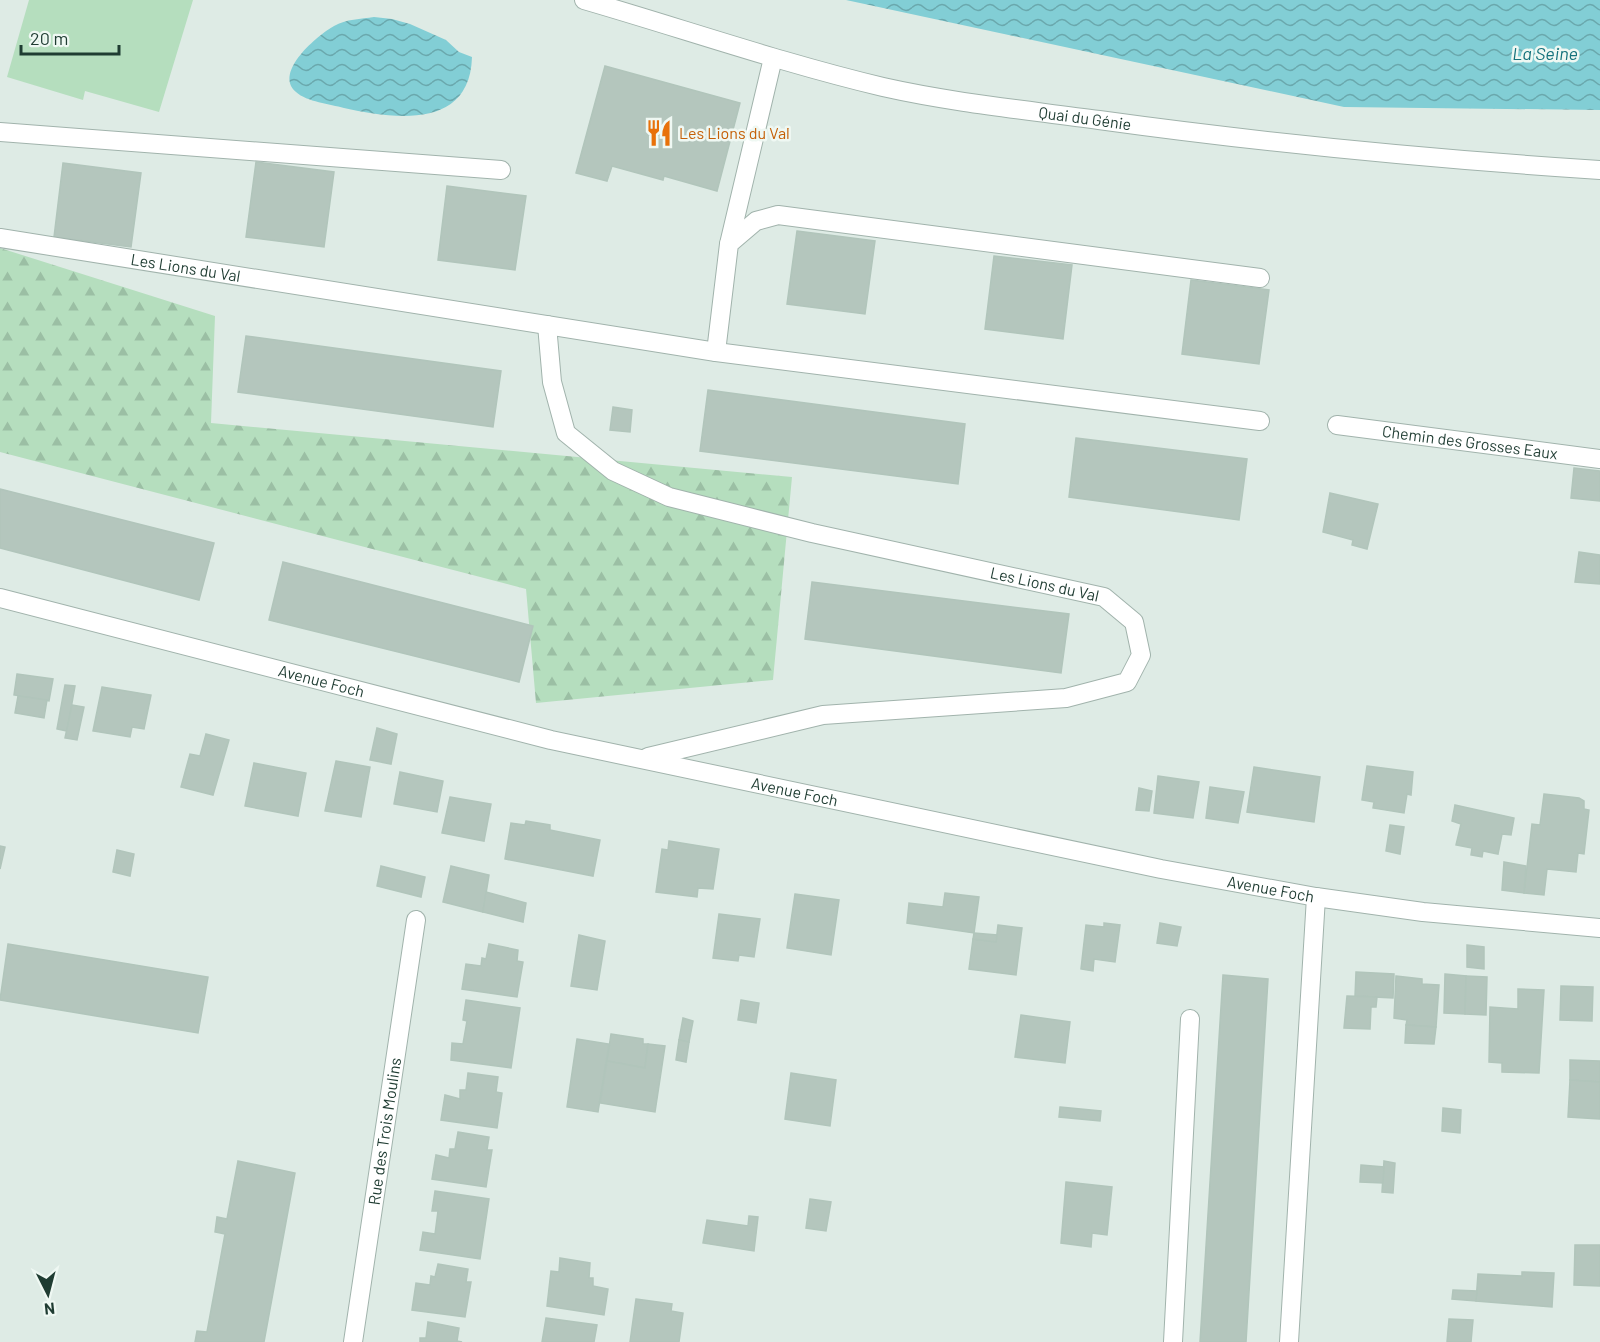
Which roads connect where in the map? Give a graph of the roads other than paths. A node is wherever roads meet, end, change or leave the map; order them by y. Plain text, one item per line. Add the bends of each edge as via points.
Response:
1 (584, 0) edge
2 (773, 58) junction
3 (0, 132) edge
4 (501, 170) dead end
5 (1600, 170) edge
6 (0, 238) edge
7 (729, 244) junction
8 (1260, 278) dead end
9 (547, 325) junction
10 (716, 352) junction
11 (1260, 421) dead end
12 (1337, 425) dead end
13 (1600, 459) edge
14 (0, 598) edge
15 (643, 758) junction
16 (1316, 897) junction
17 (416, 920) dead end
18 (1600, 928) edge
19 (1190, 1019) dead end
20 (353, 1342) edge
21 (1173, 1342) edge
22 (1289, 1342) edge

1 - 2 street, Quai du Génie
2 - 5 street, Quai du Génie via 943,99 1204,135
2 - 7 street
3 - 4 street
6 - 9 street, Les Lions du Val
7 - 8 street via 756,221 778,215
7 - 10 street
9 - 10 street, Les Lions du Val
9 - 15 street, Les Lions du Val via 552,382 566,433 613,471 680,500 1104,597 1134,621 1141,655 1127,682 1065,698 823,715
10 - 11 street, Les Lions du Val
12 - 13 street, Chemin des Grosses Eaux
14 - 15 street, Avenue Foch via 551,740
15 - 16 street, Avenue Foch via 1161,869
16 - 18 street, Avenue Foch via 1423,912
16 - 22 street
17 - 20 street, Rue des Trois Moulins
19 - 21 street

